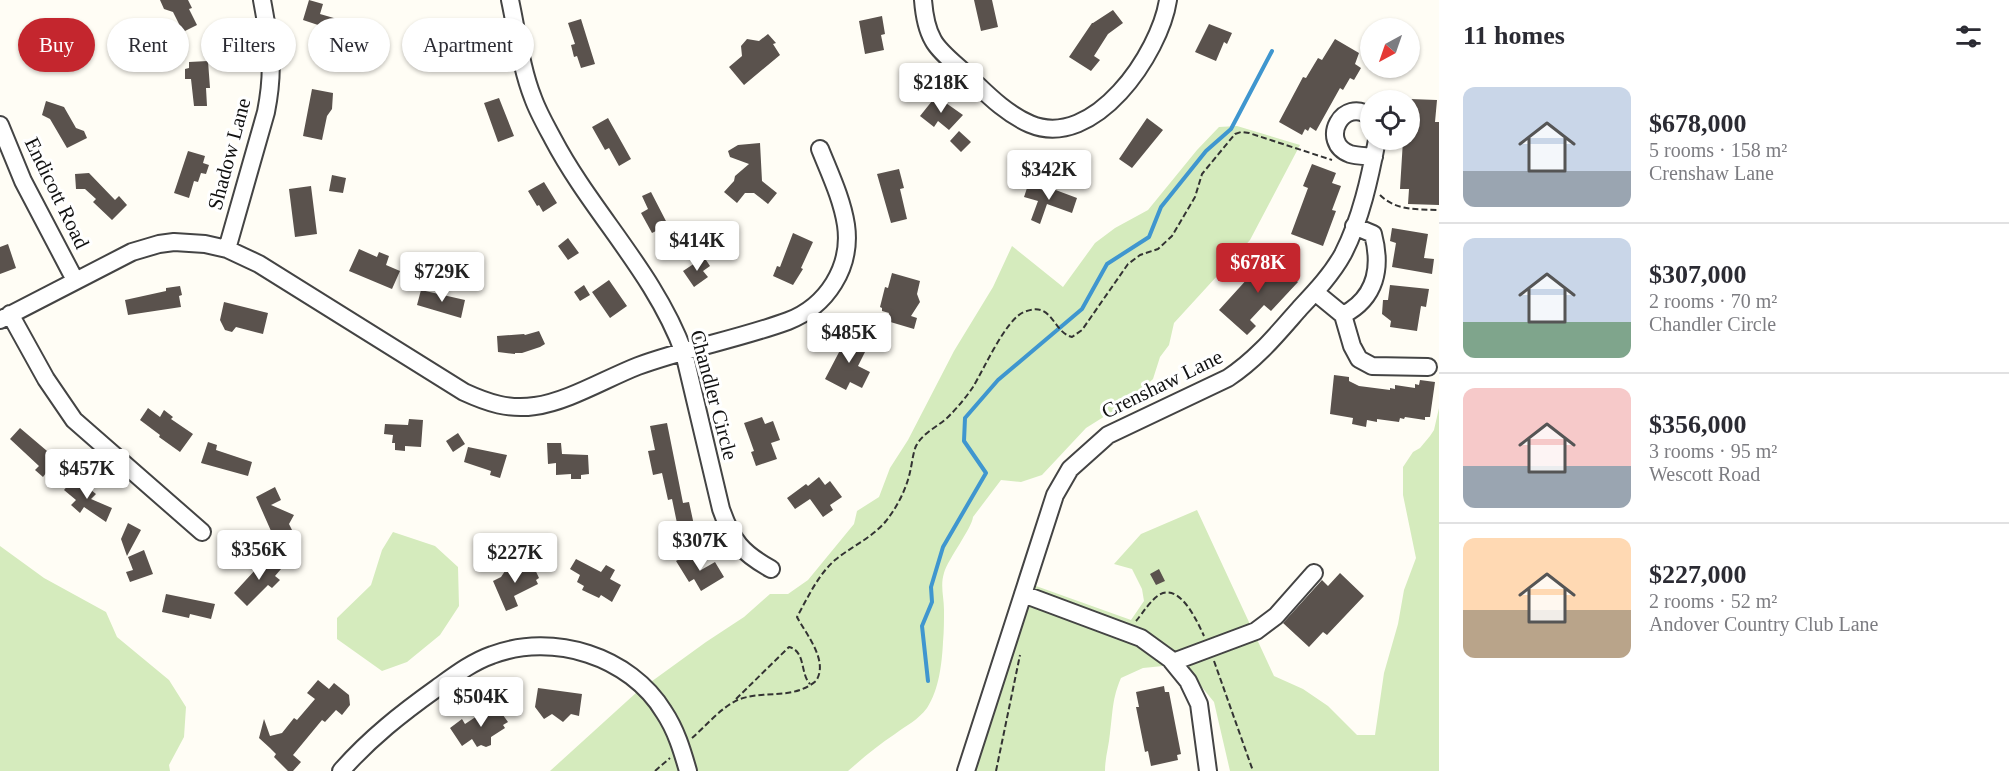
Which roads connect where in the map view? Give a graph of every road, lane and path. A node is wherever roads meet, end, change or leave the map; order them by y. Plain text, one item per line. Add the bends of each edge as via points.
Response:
1 (262, 0) edge
2 (510, 0) edge
3 (923, 0) edge
4 (1168, 0) edge
5 (1360, 112) edge
6 (0, 125) edge
7 (820, 149) dead end
8 (1375, 150) edge
9 (1374, 157) junction
10 (1332, 160) dead end
11 (1368, 182) junction
12 (1439, 210) edge
13 (1354, 226) junction
14 (227, 249) junction
15 (75, 280) junction
16 (1315, 292) junction
17 (1343, 315) junction
18 (5, 317) edge
19 (684, 353) junction
20 (1428, 367) dead end
21 (202, 532) dead end
22 (771, 569) dead end
23 (1314, 573) dead end
24 (1023, 594) junction
25 (1132, 625) dead end
26 (1209, 649) junction
27 (1020, 651) dead end
28 (1173, 662) junction
29 (813, 684) junction
30 (731, 704) junction
31 (681, 748) junction
32 (341, 771) edge
33 (655, 771) edge
34 (688, 771) edge
35 (966, 771) edge
36 (996, 771) edge
37 (1208, 771) edge
38 (1253, 771) edge

1 - 14 street, Shadow Lane via 272,58 270,92
2 - 19 street, Chandler Circle via 532,97 590,200 654,288
3 - 4 street via 933,42 996,104 1031,124 1051,128 1073,126 1092,117 1117,95 1148,54
5 - 9 street via 1347,114 1337,123 1335,137 1348,153
6 - 15 street, Endicott Road via 23,181
7 - 19 street via 843,209 846,231 844,261 831,288 794,319
8 - 9 street, Crenshaw Lane
9 - 11 street, Crenshaw Lane
10 - 29 path via 1249,133 1235,134 1202,174 1193,201 1168,242 1128,264 1085,327 1072,337 1037,309 1019,314 973,387 950,416 916,447 905,489 885,522 821,576 797,617 819,663 819,676
11 - 12 path via 1390,205
11 - 13 street, Crenshaw Lane
13 - 16 street, Crenshaw Lane via 1337,264
13 - 17 street via 1372,234 1377,269 1365,299
14 - 15 street via 190,242 159,244 132,252
14 - 19 street via 286,279 464,392 493,404 517,408 547,404 639,366
15 - 18 street
16 - 17 street
16 - 24 street, Crenshaw Lane via 1245,367 1108,435 1071,469 1054,495
17 - 20 street via 1359,359 1372,366
18 - 21 street via 74,420
19 - 22 street, Chandler Circle via 730,532 740,548
23 - 26 street via 1276,616 1256,631
24 - 28 street via 1141,638
24 - 35 street, Crenshaw Lane
25 - 26 path via 1156,598 1168,593 1191,610
26 - 28 street
26 - 38 path
27 - 36 path
28 - 37 street via 1199,704
29 - 30 path via 794,692 746,697
29 - 30 path via 807,682 799,654 789,647
30 - 31 path
31 - 32 street via 657,702 615,666 574,650 532,647 493,654 473,663 381,729
31 - 33 path
31 - 34 street

